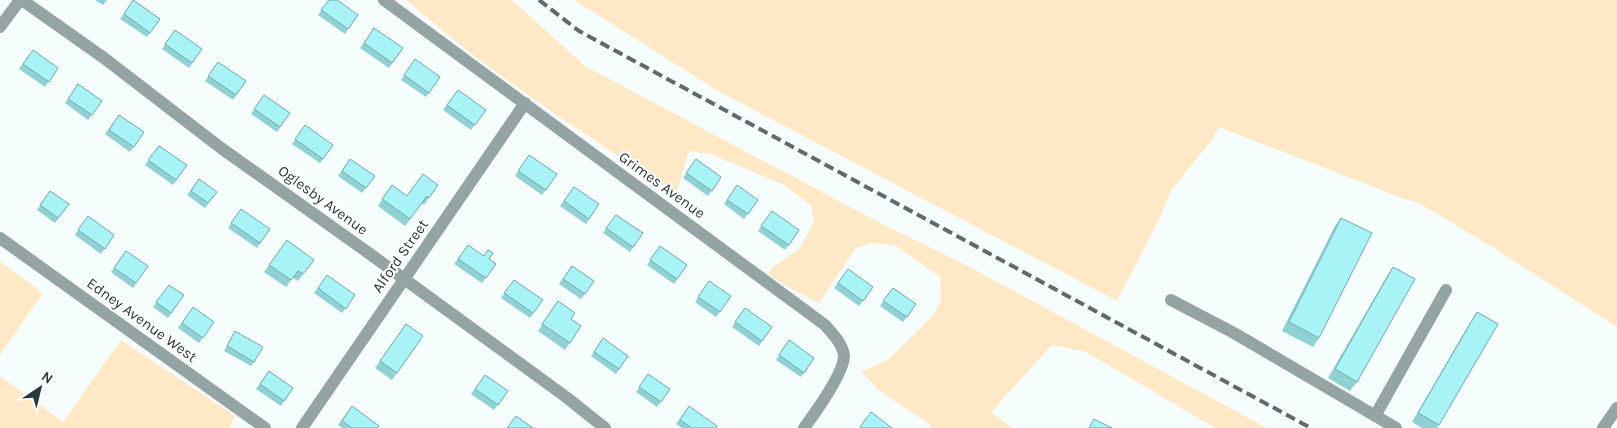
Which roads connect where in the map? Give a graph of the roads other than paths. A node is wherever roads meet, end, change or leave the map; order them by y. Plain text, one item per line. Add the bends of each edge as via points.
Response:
1 (21, 0) edge
2 (384, 0) edge
3 (0, 27) edge
4 (525, 103) junction
5 (0, 238) edge
6 (404, 279) junction
7 (1446, 290) dead end
8 (1171, 300) dead end
9 (1617, 408) edge
10 (1375, 416) junction
11 (265, 428) edge
12 (302, 428) edge
13 (605, 428) edge
14 (804, 428) edge
15 (1396, 428) edge
16 (1603, 428) edge

1 - 3 street
1 - 6 street, Oglesby Avenue
2 - 4 street, Grimes Avenue
4 - 6 street, Alford Street
4 - 14 street, Grimes Avenue via 824,325 837,339 844,354 842,368
5 - 11 street, Edney Avenue West
6 - 12 street, Alford Street
6 - 13 street, Oglesby Avenue
7 - 10 street
8 - 10 street
9 - 16 street
10 - 15 street

